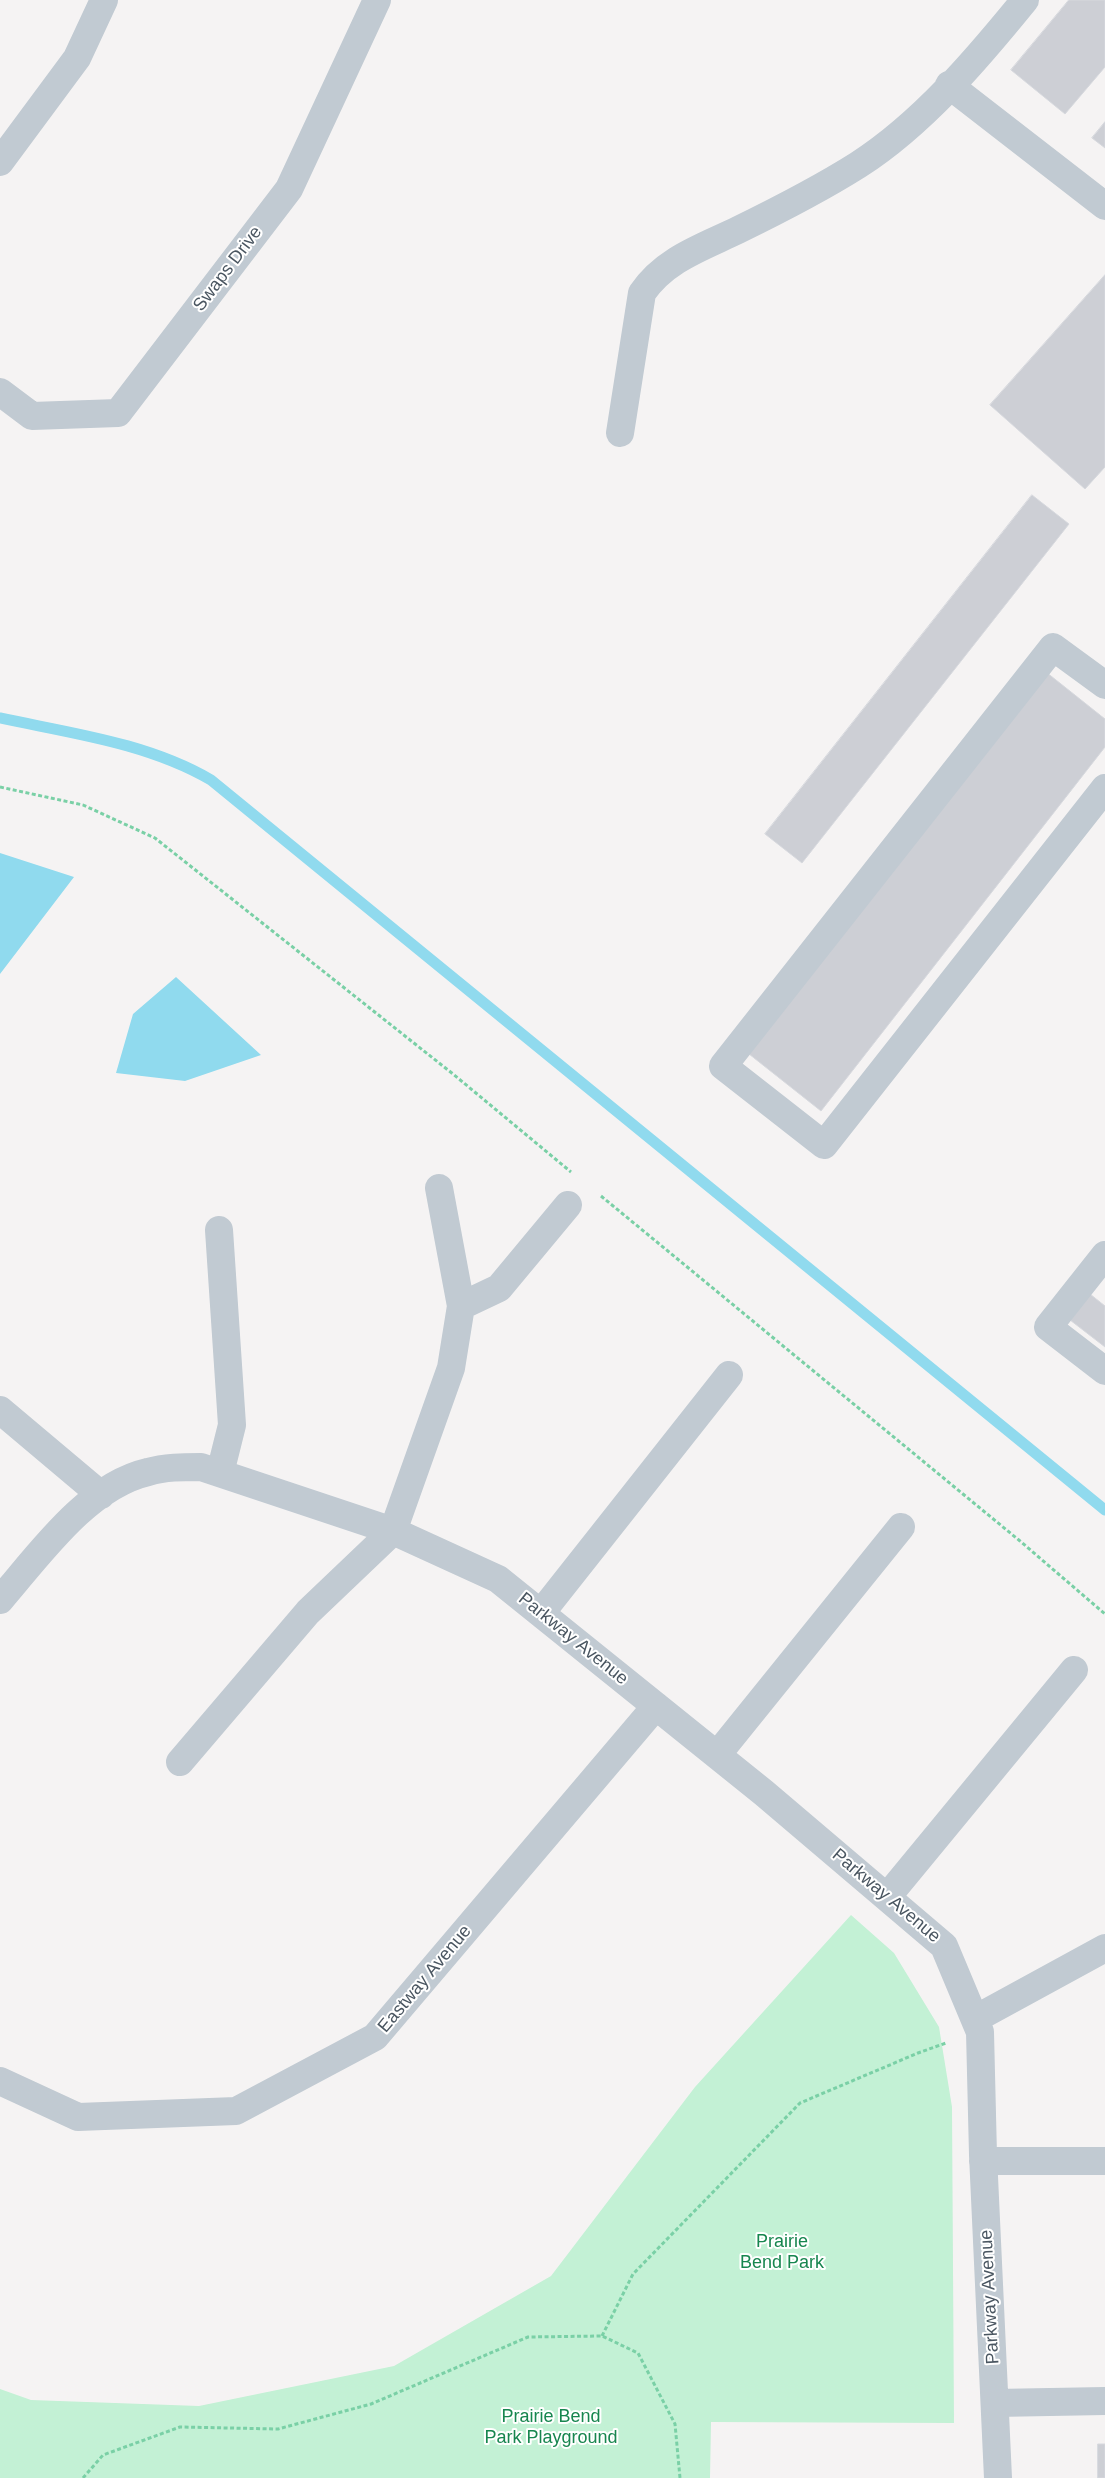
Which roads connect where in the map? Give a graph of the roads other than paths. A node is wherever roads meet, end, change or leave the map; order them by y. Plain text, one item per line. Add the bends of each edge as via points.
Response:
1 (104, 0) edge
2 (377, 0) edge
3 (1025, 0) edge
4 (950, 85) junction
5 (0, 162) edge
6 (1105, 206) edge
7 (0, 392) edge
8 (620, 433) dead end
9 (1105, 684) edge
10 (1105, 788) edge
11 (439, 1188) dead end
12 (568, 1205) dead end
13 (219, 1230) dead end
14 (1105, 1256) edge
15 (461, 1306) junction
16 (1105, 1371) edge
17 (730, 1376) dead end
18 (0, 1410) edge
19 (220, 1473) junction
20 (101, 1496) junction
21 (901, 1527) dead end
22 (393, 1531) junction
23 (0, 1600) edge
24 (541, 1614) junction
25 (1074, 1670) dead end
26 (656, 1706) junction
27 (717, 1755) junction
28 (180, 1762) dead end
29 (887, 1897) junction
30 (1105, 1948) edge
31 (977, 2026) junction
32 (0, 2081) edge
33 (983, 2161) junction
34 (1105, 2161) edge
35 (1105, 2401) edge
36 (995, 2404) junction
37 (998, 2478) edge

1 - 5 street via 77,58
2 - 7 street, Swaps Drive via 289,189 118,414 32,416
3 - 4 street via 980,55
4 - 6 street
4 - 8 street via 904,130 860,164 806,196 691,252 664,268 649,282 642,293
9 - 10 street via 1053,647 723,1066 824,1145
11 - 15 street
12 - 15 street via 499,1288
13 - 19 street via 232,1425
14 - 16 street via 1048,1327
15 - 22 street via 451,1368
17 - 24 street
18 - 20 street
19 - 20 street, Parkway Avenue via 201,1467 146,1472 113,1486
19 - 22 street, Parkway Avenue
20 - 23 street, Parkway Avenue via 70,1520
21 - 27 street
22 - 24 street, Parkway Avenue via 498,1579
22 - 28 street via 308,1612
24 - 26 street, Parkway Avenue
25 - 29 street
26 - 27 street, Parkway Avenue
26 - 32 street, Eastway Avenue via 375,2037 236,2111 78,2117
27 - 29 street, Parkway Avenue
29 - 31 street, Parkway Avenue via 944,1946
30 - 31 street
31 - 33 street, Parkway Avenue
33 - 34 street
33 - 36 street, Parkway Avenue
35 - 36 street
36 - 37 street, Parkway Avenue

